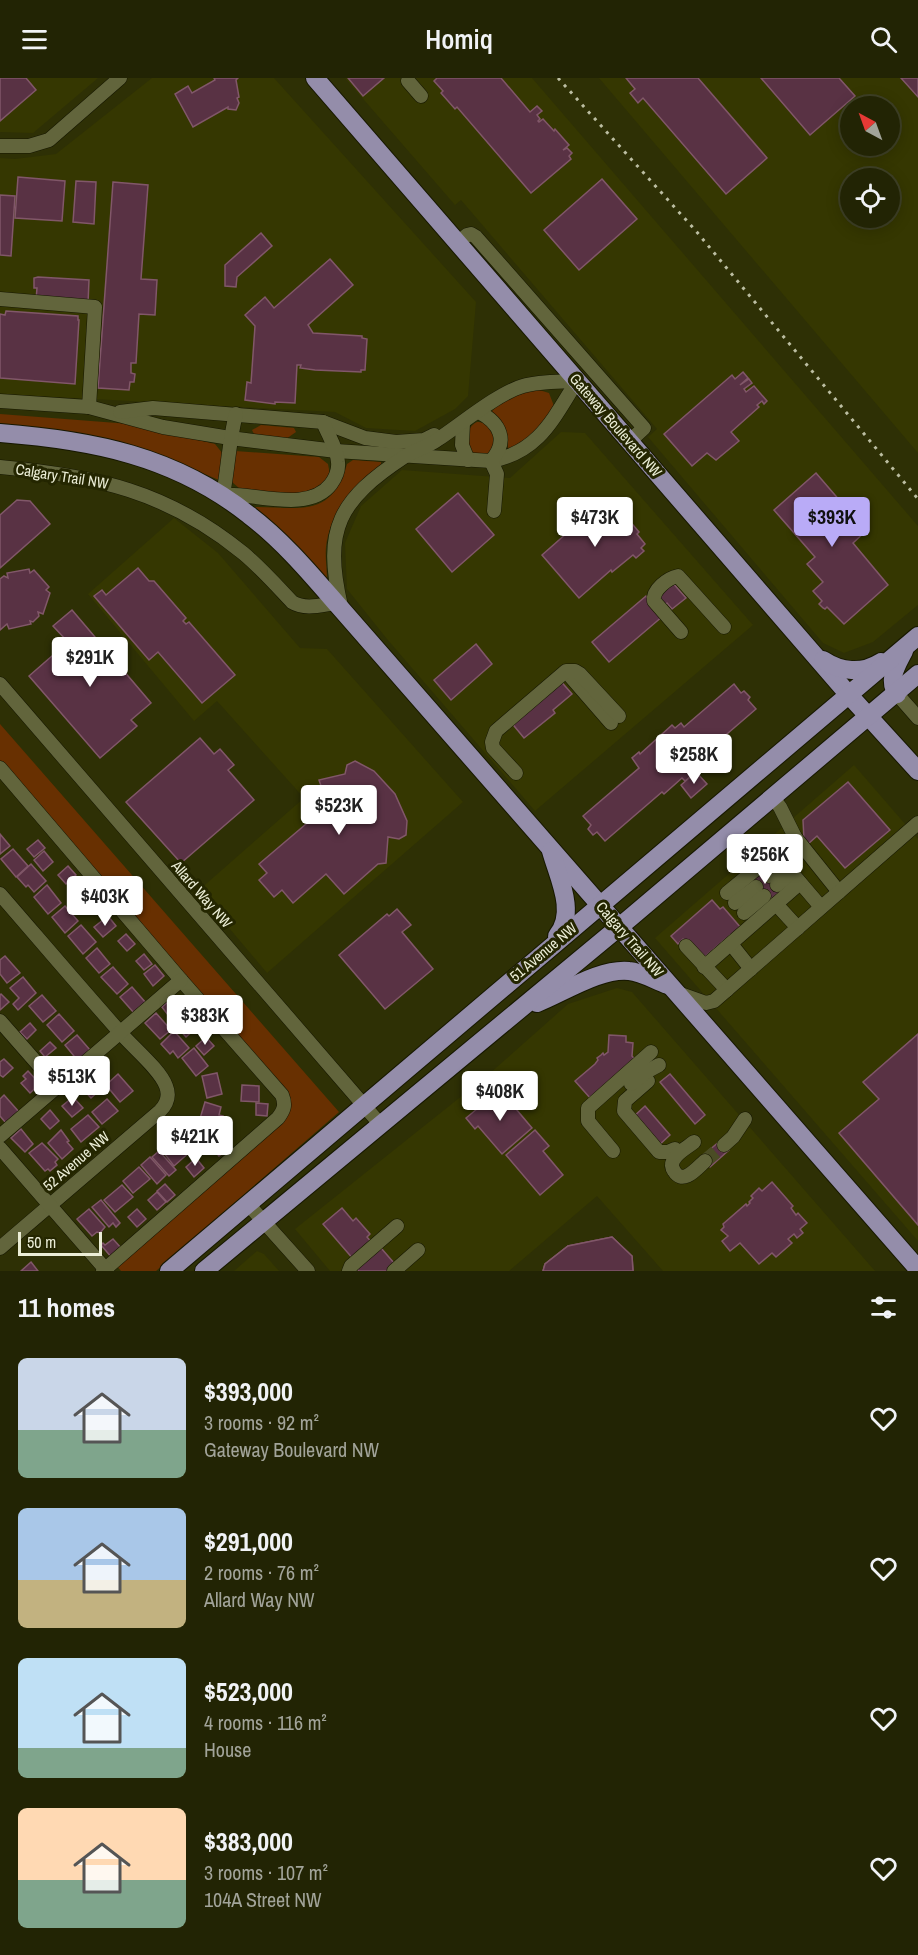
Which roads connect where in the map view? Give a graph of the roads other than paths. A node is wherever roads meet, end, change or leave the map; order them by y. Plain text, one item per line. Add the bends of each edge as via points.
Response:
1 (120, 78) edge
2 (315, 78) edge
3 (408, 81) dead end
4 (422, 96) dead end
5 (0, 146) edge
6 (458, 243) junction
7 (0, 299) edge
8 (588, 364) junction
9 (575, 379) junction
10 (0, 401) edge
11 (89, 407) junction
12 (478, 412) junction
13 (111, 413) junction
14 (236, 414) junction
15 (323, 422) junction
16 (459, 425) junction
17 (0, 433) edge
18 (230, 438) junction
19 (630, 441) junction
20 (336, 451) junction
21 (407, 455) junction
22 (468, 460) junction
23 (491, 461) junction
24 (0, 467) edge
25 (223, 495) junction
26 (494, 511) dead end
27 (339, 606) junction
28 (724, 627) dead end
29 (681, 632) dead end
30 (913, 640) edge
31 (817, 656) junction
32 (918, 674) edge
33 (0, 684) edge
34 (897, 694) junction
35 (849, 695) junction
36 (870, 717) junction
37 (918, 718) edge
38 (615, 720) dead end
39 (0, 768) edge
40 (918, 771) edge
41 (516, 773) dead end
42 (773, 798) junction
43 (918, 823) edge
44 (795, 837) junction
45 (549, 847) junction
46 (790, 858) junction
47 (796, 878) junction
48 (839, 892) junction
49 (0, 894) edge
50 (765, 896) junction
51 (600, 903) junction
52 (821, 907) junction
53 (740, 909) junction
54 (620, 927) junction
55 (798, 928) junction
56 (730, 944) junction
57 (686, 946) dead end
58 (542, 953) junction
59 (704, 967) junction
60 (751, 969) junction
61 (181, 980) junction
62 (675, 990) junction
63 (727, 990) junction
64 (522, 1008) junction
65 (0, 1021) edge
66 (119, 1032) junction
67 (651, 1052) dead end
68 (659, 1065) dead end
69 (648, 1081) dead end
70 (57, 1086) junction
71 (363, 1105) junction
72 (624, 1111) junction
73 (745, 1119) dead end
74 (380, 1124) junction
75 (0, 1136) edge
76 (724, 1145) tunnel mouth
77 (0, 1148) edge
78 (675, 1149) dead end
79 (610, 1154) dead end
80 (705, 1161) tunnel mouth
81 (694, 1171) junction
82 (248, 1204) junction
83 (50, 1205) junction
84 (263, 1220) junction
85 (397, 1226) dead end
86 (0, 1248) edge
87 (418, 1250) dead end
88 (918, 1269) edge
89 (106, 1270) edge
90 (169, 1271) edge
91 (204, 1271) edge
92 (308, 1271) edge
93 (349, 1271) edge
94 (394, 1271) edge

1 - 5 street via 49,140 29,146
2 - 6 main road, Gateway Boulevard NW
3 - 4 street
6 - 8 street via 467,235 476,237
6 - 9 main road, Gateway Boulevard NW
7 - 11 street via 95,307
8 - 9 street
8 - 19 street via 644,428
9 - 12 street via 520,387
9 - 19 main road, Gateway Boulevard NW
9 - 23 street via 549,425 534,441 513,456
10 - 11 street
11 - 13 street
12 - 16 street
12 - 23 street via 495,422 501,438
13 - 14 street via 153,408
13 - 18 street via 163,427
14 - 15 street
14 - 18 street
15 - 16 street via 365,438 396,442 424,440
15 - 20 street, Calgary Trail NW
16 - 21 street
16 - 22 street
17 - 25 main road, Calgary Trail NW via 67,439 124,452 182,473
18 - 20 street
18 - 25 street
19 - 31 main road, Gateway Boulevard NW
20 - 21 street
20 - 25 street, Calgary Trail NW via 336,476 315,496 289,500
21 - 22 street
21 - 27 street via 360,491 339,525 333,561
22 - 23 street
23 - 26 street via 497,474
24 - 27 street, Calgary Trail NW via 91,478 155,499 225,539 298,606
25 - 27 main road, Calgary Trail NW via 278,540
27 - 45 main road, Calgary Trail NW
28 - 29 street via 678,576 672,577 653,597
30 - 31 main road via 878,665 858,671 833,667
30 - 34 main road via 892,678
30 - 35 main road, 51 Avenue NW
31 - 35 main road, Gateway Boulevard NW
32 - 34 main road, 51 Avenue NW
33 - 71 street, Allard Way NW
34 - 36 main road, 51 Avenue NW
34 - 37 street
35 - 36 main road, Gateway Boulevard NW
35 - 51 main road, 51 Avenue NW
36 - 40 main road, Gateway Boulevard NW
36 - 42 main road, 51 Avenue NW
38 - 41 street via 580,674 566,671 493,736 493,748
39 - 61 street
42 - 44 street
42 - 54 main road, 51 Avenue NW
43 - 48 street
44 - 46 street
44 - 48 street
44 - 53 street
45 - 51 main road, Calgary Trail NW
45 - 58 main road via 567,912 561,932
46 - 47 street
46 - 47 street via 773,881
47 - 50 street
47 - 52 street
48 - 52 street
49 - 66 street
50 - 53 street
50 - 53 street
50 - 55 street
51 - 54 main road, Calgary Trail NW
51 - 58 main road, 51 Avenue NW
52 - 55 street
53 - 56 street
54 - 62 main road, Calgary Trail NW
54 - 64 main road, 51 Avenue NW
55 - 60 street
56 - 59 street
56 - 60 street
57 - 59 street
58 - 71 main road, 51 Avenue NW
59 - 63 street
60 - 63 street
61 - 66 street
61 - 89 street via 282,1095 284,1110
62 - 63 street via 710,1003
62 - 64 main road via 634,972 615,972
62 - 88 main road, Calgary Trail NW
64 - 74 main road, 51 Avenue NW
65 - 70 street
66 - 70 street
66 - 83 street, 52 Avenue NW via 160,1076 167,1089 167,1101
67 - 79 street via 591,1103 588,1121
68 - 72 street via 620,1094 618,1101
69 - 72 street via 625,1101
70 - 75 street
71 - 74 street, Allard Way NW
71 - 82 main road, 51 Avenue NW
72 - 78 street via 659,1152
73 - 76 street
74 - 84 main road, 51 Avenue NW
77 - 83 street
80 - 81 street
81 - 81 street via 680,1176 672,1165 694,1139
82 - 84 street
82 - 90 main road, 51 Avenue NW
83 - 86 street, 52 Avenue NW
83 - 89 street
84 - 91 main road, 51 Avenue NW
84 - 92 street
85 - 93 street
87 - 94 street

